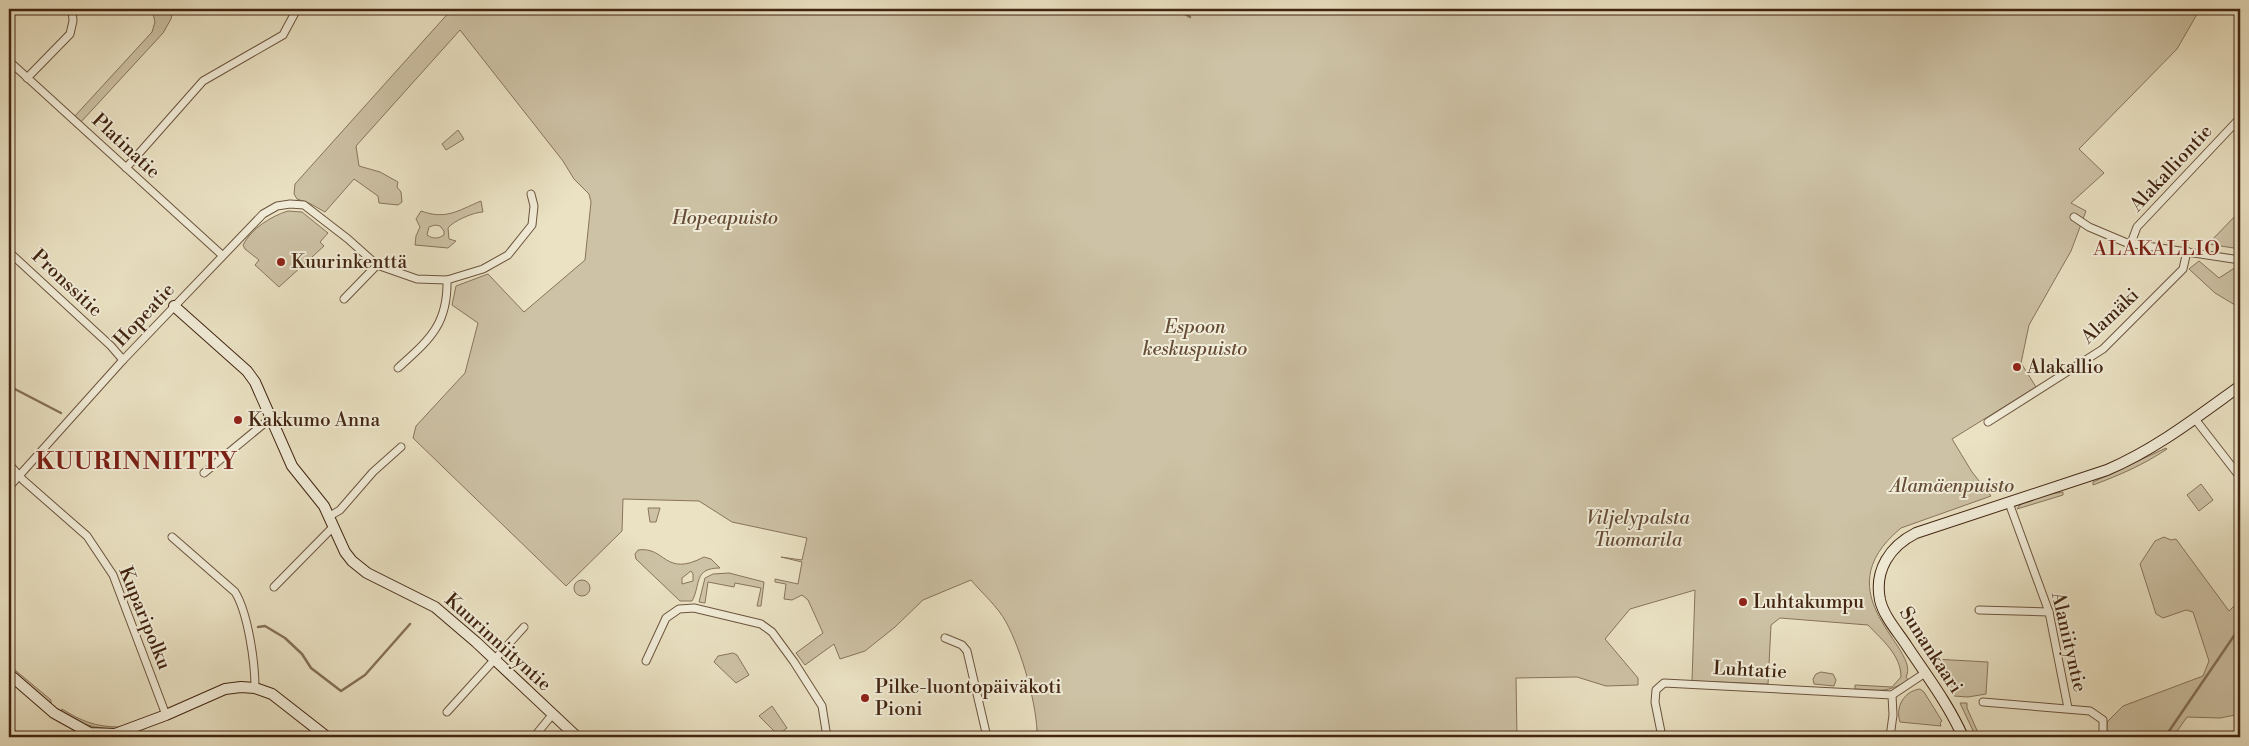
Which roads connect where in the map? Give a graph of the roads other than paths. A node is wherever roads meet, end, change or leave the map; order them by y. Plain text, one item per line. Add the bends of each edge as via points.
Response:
1 (72, 9) edge
2 (297, 9) edge
3 (9, 61) edge
4 (27, 78) junction
5 (2240, 118) edge
6 (126, 168) junction
7 (531, 194) dead end
8 (2074, 217) dead end
9 (2131, 243) junction
10 (2187, 251) junction
11 (9, 252) edge
12 (222, 255) junction
13 (2240, 260) edge
14 (377, 265) junction
15 (447, 280) junction
16 (344, 299) dead end
17 (174, 306) junction
18 (123, 360) junction
19 (398, 368) dead end
20 (2240, 386) edge
21 (272, 418) junction
22 (2195, 419) junction
23 (1988, 422) dead end
24 (401, 447) dead end
25 (9, 464) edge
26 (204, 473) dead end
27 (19, 476) junction
28 (2240, 477) edge
29 (9, 487) edge
30 (2009, 503) junction
31 (332, 521) junction
32 (172, 538) dead end
33 (274, 587) dead end
34 (1979, 610) dead end
35 (2049, 612) junction
36 (524, 627) dead end
37 (945, 638) dead end
38 (494, 659) junction
39 (646, 661) dead end
40 (1925, 673) junction
41 (9, 674) edge
42 (255, 688) junction
43 (1892, 695) junction
44 (1983, 702) dead end
45 (2068, 708) junction
46 (447, 712) dead end
47 (552, 715) junction
48 (166, 716) junction
49 (9, 731) edge
50 (17, 737) edge
51 (328, 737) edge
52 (534, 737) edge
53 (577, 737) edge
54 (827, 737) edge
55 (986, 737) edge
56 (1662, 737) edge
57 (1890, 737) edge
58 (1962, 737) edge
59 (2103, 737) edge

1 - 4 street via 70,34
2 - 6 street via 283,35 203,81
3 - 4 street, Platinatie
4 - 6 street, Platinatie
5 - 9 street, Alakalliontie via 2137,227
6 - 12 street, Platinatie
7 - 15 street via 534,206 532,225 508,254 483,269
8 - 9 street via 2089,227
9 - 10 street
10 - 13 street
10 - 23 street, Alamäki via 2182,269 2103,349
11 - 18 street, Pronssitie
12 - 14 street, Hopeatie via 263,214 277,206 290,204 304,205 320,216
12 - 17 street, Hopeatie
14 - 15 street via 417,279
14 - 16 street
15 - 19 street via 448,301 437,329
17 - 18 street, Hopeatie
17 - 21 street, Kuurinniityntie via 247,371
18 - 27 street, Hopeatie
20 - 22 street
21 - 26 street
21 - 31 street, Kuurinniityntie via 292,466 318,496
22 - 28 street
22 - 30 street via 2135,458
24 - 31 street via 373,472
25 - 27 street, Kuparipolku
27 - 29 street, Hopeatie
27 - 48 street, Kuparipolku via 86,536 112,575
30 - 35 street, Alaniityntie
30 - 40 street, Sunankaari via 1916,533 1891,551 1880,574 1881,603
31 - 33 street
31 - 38 street, Kuurinniityntie via 345,552 361,569 435,607
32 - 42 street via 235,592 240,600 253,655
34 - 35 street
35 - 45 street, Alaniityntie
36 - 38 street
37 - 55 street via 962,645 967,651
38 - 46 street
38 - 47 street, Kuurinniityntie
39 - 54 street via 666,618 679,609 694,608 761,624 772,632 822,706
40 - 43 street
40 - 58 street, Sunankaari via 1956,721
41 - 48 street via 54,713 90,733 109,735
42 - 48 street via 225,689
42 - 51 street via 272,694
43 - 56 street, Luhtatie via 1664,683 1656,690 1655,702
43 - 57 street
44 - 45 street, Alaniityntie
45 - 59 street via 2090,711 2103,720
47 - 52 street
47 - 53 street, Kuurinniityntie
49 - 50 street

